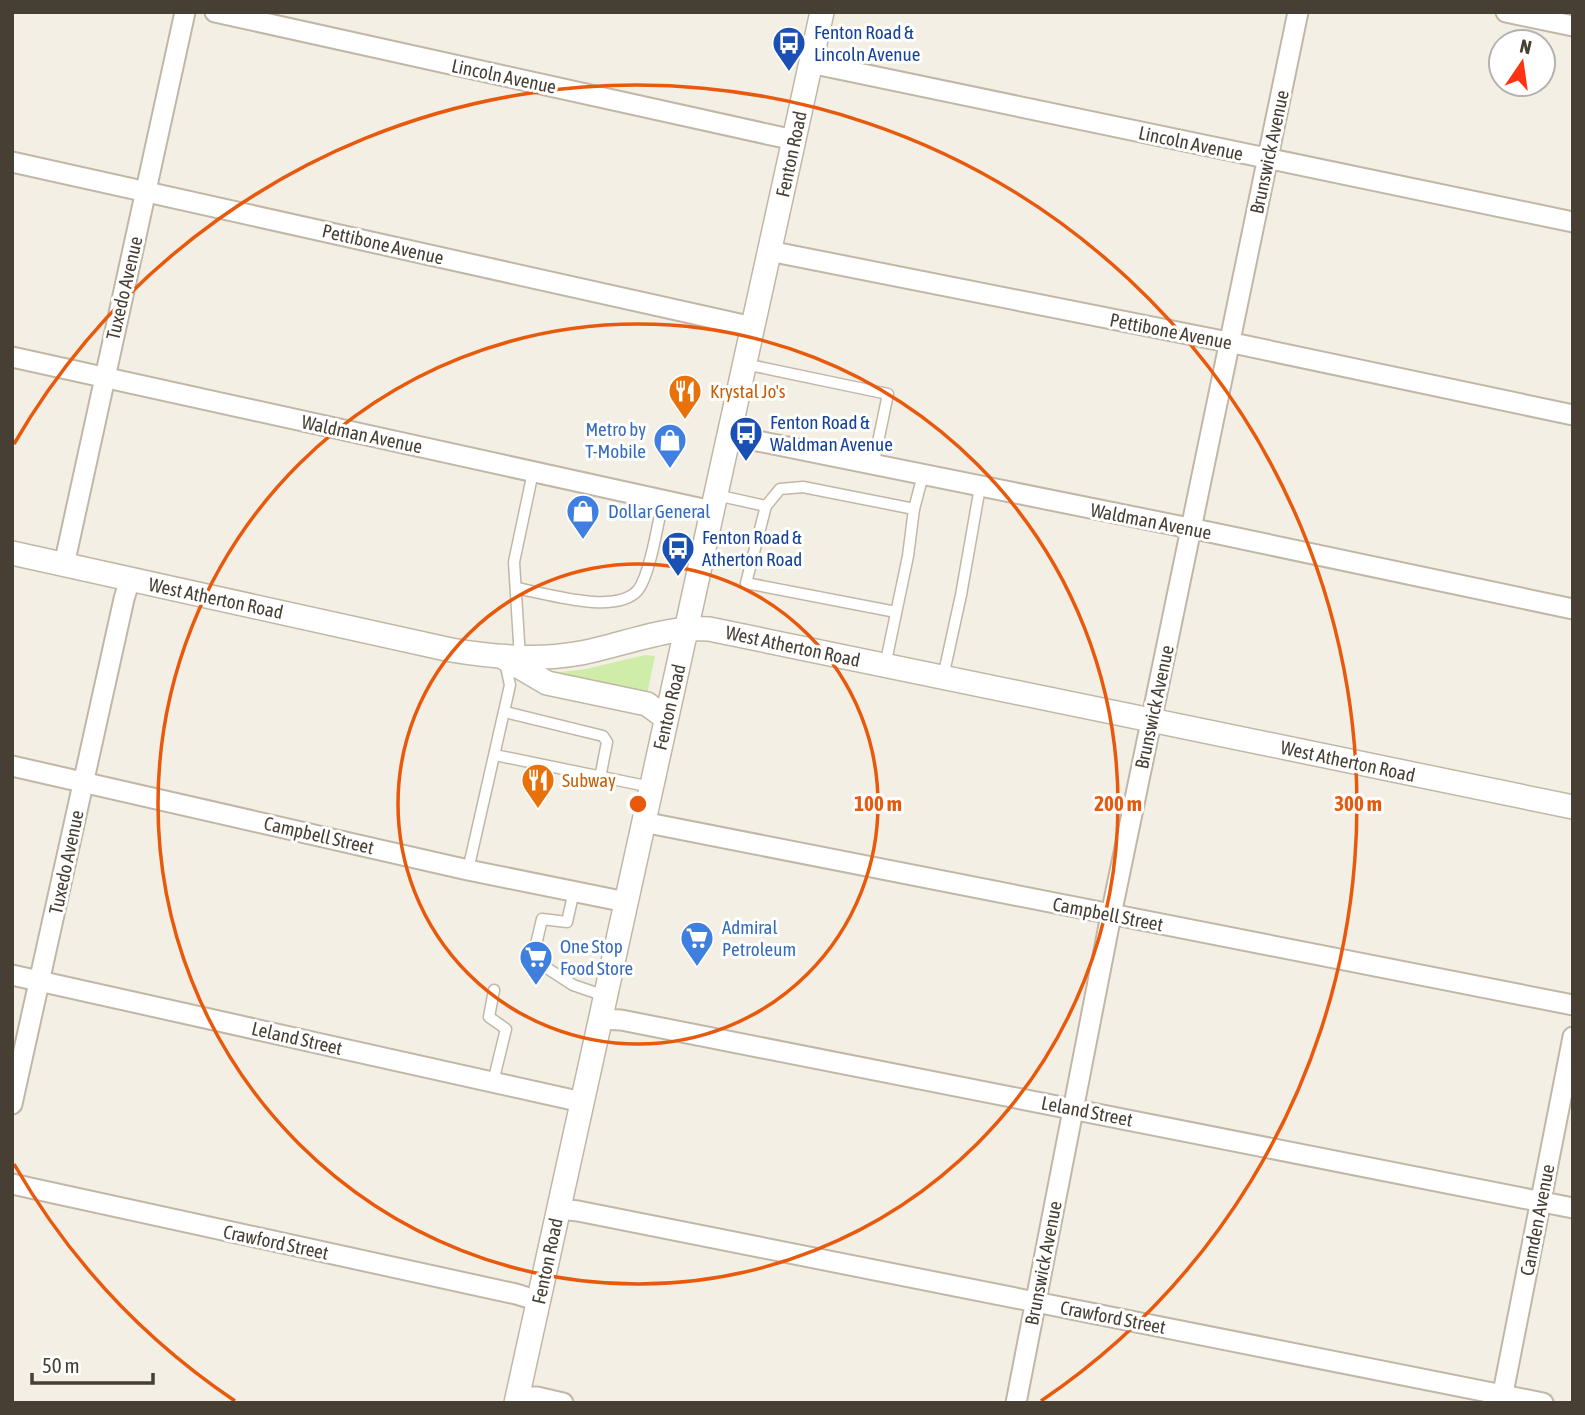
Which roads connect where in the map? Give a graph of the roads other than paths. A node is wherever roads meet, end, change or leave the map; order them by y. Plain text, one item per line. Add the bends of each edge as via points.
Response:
1 (185, 12) edge
2 (215, 12) edge
3 (822, 12) edge
4 (1297, 12) edge
5 (1506, 12) edge
6 (1573, 26) edge
7 (810, 63) junction
8 (794, 140) junction
9 (1268, 159) junction
10 (12, 162) edge
11 (146, 191) junction
12 (1573, 222) edge
13 (769, 251) junction
14 (753, 327) junction
15 (1228, 342) junction
16 (12, 357) edge
17 (745, 363) junction
18 (105, 377) junction
19 (1573, 415) edge
20 (728, 435) junction
21 (873, 466) junction
22 (533, 472) junction
23 (923, 475) junction
24 (980, 487) junction
25 (663, 500) junction
26 (713, 503) junction
27 (766, 506) junction
28 (914, 509) junction
29 (1190, 529) junction
30 (12, 553) edge
31 (64, 565) junction
32 (130, 579) junction
33 (516, 588) junction
34 (1573, 609) edge
35 (896, 612) junction
36 (687, 628) junction
37 (512, 658) junction
38 (885, 666) junction
39 (943, 678) junction
40 (505, 712) junction
41 (666, 718) junction
42 (1152, 721) junction
43 (495, 755) junction
44 (12, 766) edge
45 (600, 778) junction
46 (83, 781) junction
47 (651, 787) junction
48 (1573, 807) edge
49 (643, 822) junction
50 (468, 870) junction
51 (574, 891) junction
52 (626, 902) junction
53 (1111, 915) junction
54 (12, 975) edge
55 (39, 980) junction
56 (494, 990) dead end
57 (605, 996) junction
58 (1573, 1005) edge
59 (600, 1019) junction
60 (1573, 1037) edge
61 (493, 1082) junction
62 (582, 1102) junction
63 (12, 1104) edge
64 (1073, 1108) junction
65 (12, 1184) edge
66 (1541, 1201) junction
67 (1573, 1208) edge
68 (559, 1209) junction
69 (539, 1301) junction
70 (1036, 1301) junction
71 (1502, 1399) edge
72 (517, 1400) edge
73 (563, 1403) edge
74 (1016, 1403) edge
75 (1543, 1403) edge

1 - 11 street, Tuxedo Avenue
2 - 8 street, Lincoln Avenue
3 - 7 street, Fenton Road
4 - 9 street, Brunswick Avenue
5 - 6 street
7 - 8 street, Fenton Road
7 - 9 street, Lincoln Avenue
8 - 13 street, Fenton Road
9 - 12 street, Lincoln Avenue
9 - 15 street, Brunswick Avenue
10 - 11 street, Pettibone Avenue
11 - 14 street, Pettibone Avenue
11 - 18 street, Tuxedo Avenue
13 - 14 street, Fenton Road
13 - 15 street, Pettibone Avenue
14 - 17 street, Fenton Road
15 - 19 street, Pettibone Avenue
15 - 29 street, Brunswick Avenue
16 - 18 street, Waldman Avenue
17 - 20 street, Fenton Road
17 - 21 lane via 888,394
18 - 22 street, Waldman Avenue
18 - 31 street, Tuxedo Avenue
20 - 21 street, Waldman Avenue
20 - 26 street, Fenton Road
21 - 23 street, Waldman Avenue
22 - 25 street, Waldman Avenue
22 - 33 lane via 514,562
23 - 24 street, Waldman Avenue
23 - 28 lane
24 - 29 street, Waldman Avenue
24 - 39 lane
25 - 26 street, Waldman Avenue
25 - 33 lane via 647,566 633,594 597,603
26 - 27 lane
26 - 36 street, Fenton Road
27 - 28 lane via 780,489 803,487
27 - 35 lane via 746,583
28 - 35 lane
29 - 34 street, Waldman Avenue
29 - 42 street, Brunswick Avenue
30 - 31 street, West Atherton Road
31 - 32 street, West Atherton Road
32 - 37 street, West Atherton Road via 451,650
32 - 46 street, Tuxedo Avenue
33 - 37 lane
35 - 38 lane
36 - 37 street, West Atherton Road via 578,654
36 - 38 street, West Atherton Road
36 - 41 street, Fenton Road
37 - 40 lane
37 - 41 street via 547,683 647,704
38 - 39 street, West Atherton Road
39 - 42 street, West Atherton Road
40 - 43 lane
40 - 45 lane via 603,736 607,742
41 - 47 street, Fenton Road
42 - 48 street, West Atherton Road
42 - 53 street, Brunswick Avenue
43 - 45 lane
43 - 50 lane
44 - 46 street, Campbell Street
45 - 47 lane
46 - 50 street, Campbell Street
46 - 55 street, Tuxedo Avenue
47 - 49 street, Fenton Road
49 - 52 street, Fenton Road
49 - 53 street, Campbell Street
50 - 51 street, Campbell Street
51 - 52 street, Campbell Street
51 - 57 lane via 567,922 542,919 536,961 573,985
52 - 57 street, Fenton Road
53 - 58 street, Campbell Street
53 - 64 street, Brunswick Avenue
54 - 55 street, Leland Street
55 - 61 street, Leland Street
55 - 63 street, Tuxedo Avenue
56 - 61 lane via 489,1017 506,1029
57 - 59 street, Fenton Road
59 - 62 street, Fenton Road
59 - 64 street, Leland Street
60 - 66 street, Camden Avenue
61 - 62 street, Leland Street
62 - 68 street, Fenton Road
64 - 66 street, Leland Street
64 - 70 street, Brunswick Avenue
65 - 69 street, Crawford Street
66 - 67 street, Leland Street
66 - 71 street, Camden Avenue
68 - 69 street, Fenton Road
68 - 70 street, Crawford Street
69 - 72 street, Fenton Road
70 - 71 street, Crawford Street
70 - 74 street, Brunswick Avenue
71 - 75 street, Crawford Street
72 - 73 street via 537,1397

